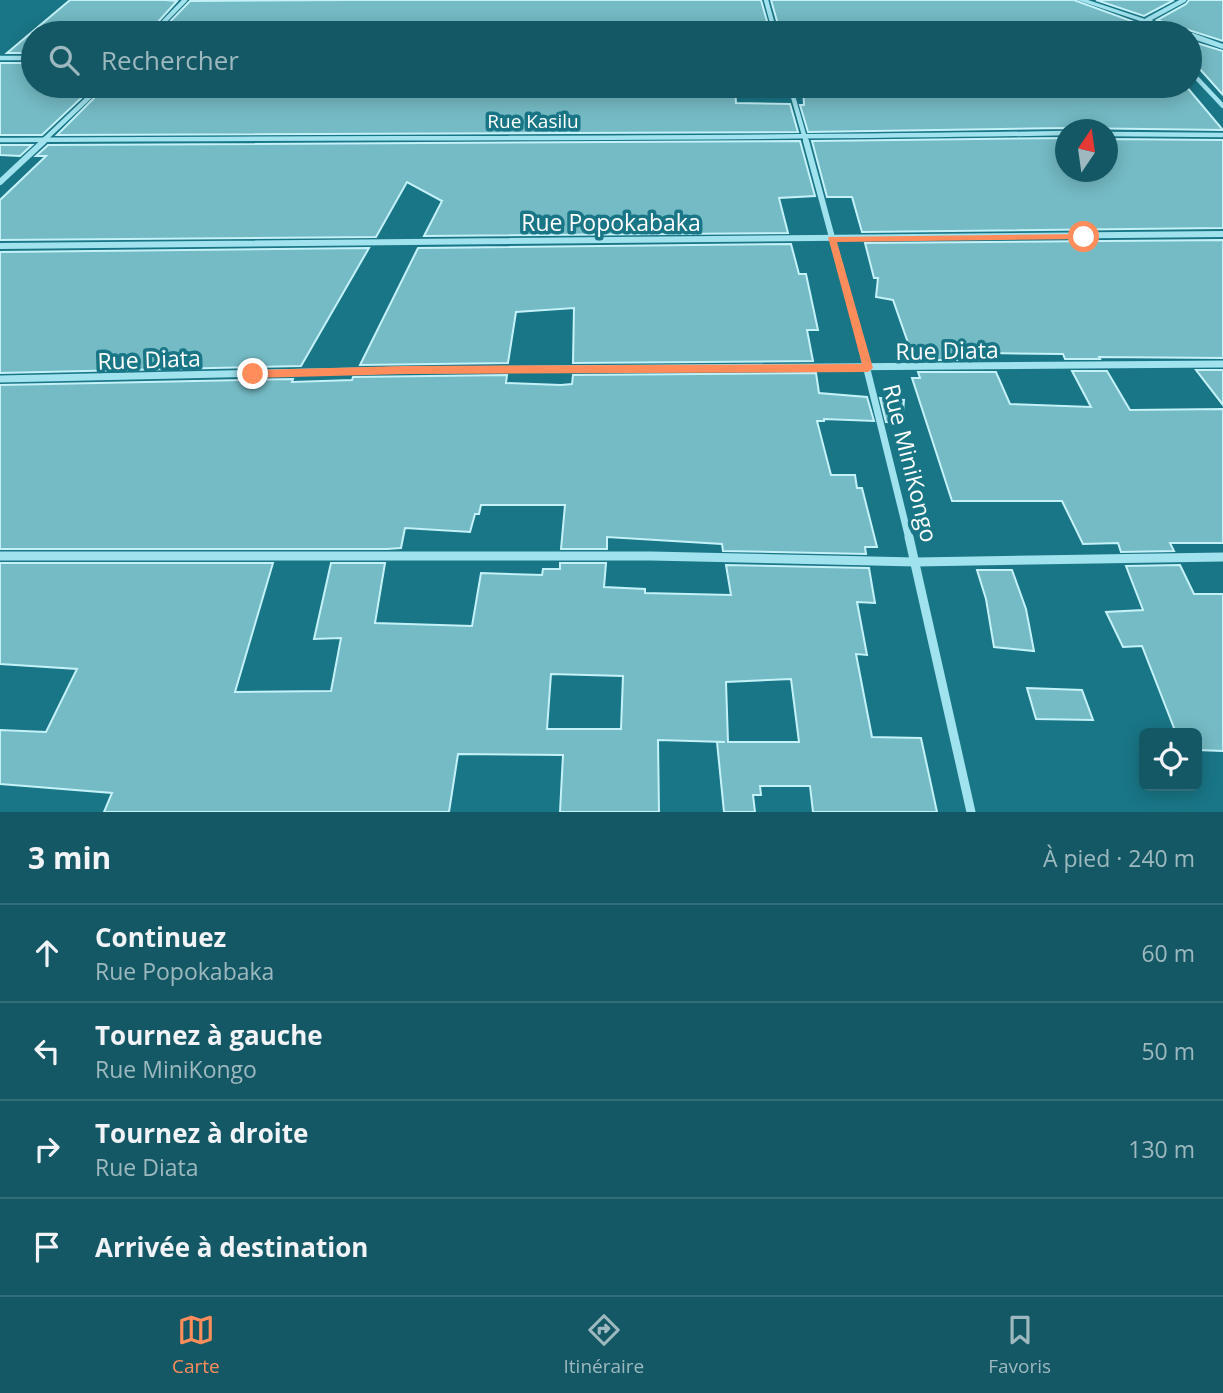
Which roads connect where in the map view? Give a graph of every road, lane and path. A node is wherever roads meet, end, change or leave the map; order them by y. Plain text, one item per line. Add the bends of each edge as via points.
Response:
1 (185, 0) edge
2 (766, 0) edge
3 (1081, 0) edge
4 (1184, 0) edge
5 (165, 21) edge
6 (772, 21) edge
7 (1149, 21) joint
8 (1202, 39) edge
9 (1223, 47) edge
10 (0, 58) edge
11 (21, 58) edge
12 (1202, 84) edge
13 (90, 98) edge
14 (793, 98) edge
15 (1223, 106) edge
16 (1055, 133) edge
17 (1118, 134) edge
18 (1223, 135) edge
19 (805, 138) junction
20 (0, 140) edge
21 (45, 141) junction
22 (0, 182) edge
23 (1223, 234) edge
24 (831, 239) junction
25 (0, 246) edge
26 (1223, 364) edge
27 (868, 368) junction
28 (0, 379) edge
29 (0, 556) edge
30 (1223, 557) edge
31 (916, 562) junction
32 (971, 812) edge

1 - 5 street
2 - 6 street
3 - 7 street
4 - 7 street
8 - 9 street
10 - 11 street
12 - 15 street
13 - 21 street
14 - 19 street, Rue MiniKongo
16 - 19 street, Rue Kasilu
17 - 18 street
19 - 21 street, Rue Kasilu
19 - 24 street, Rue MiniKongo
20 - 21 street, Rue Kasilu
21 - 22 street
23 - 24 street, Rue Popokabaka
24 - 25 street, Rue Popokabaka
24 - 27 street, Rue MiniKongo
26 - 27 street, Rue Diata
27 - 28 street, Rue Diata via 405,370
27 - 31 street, Rue MiniKongo
29 - 31 street via 651,556
30 - 31 street
31 - 32 street, Rue MiniKongo

